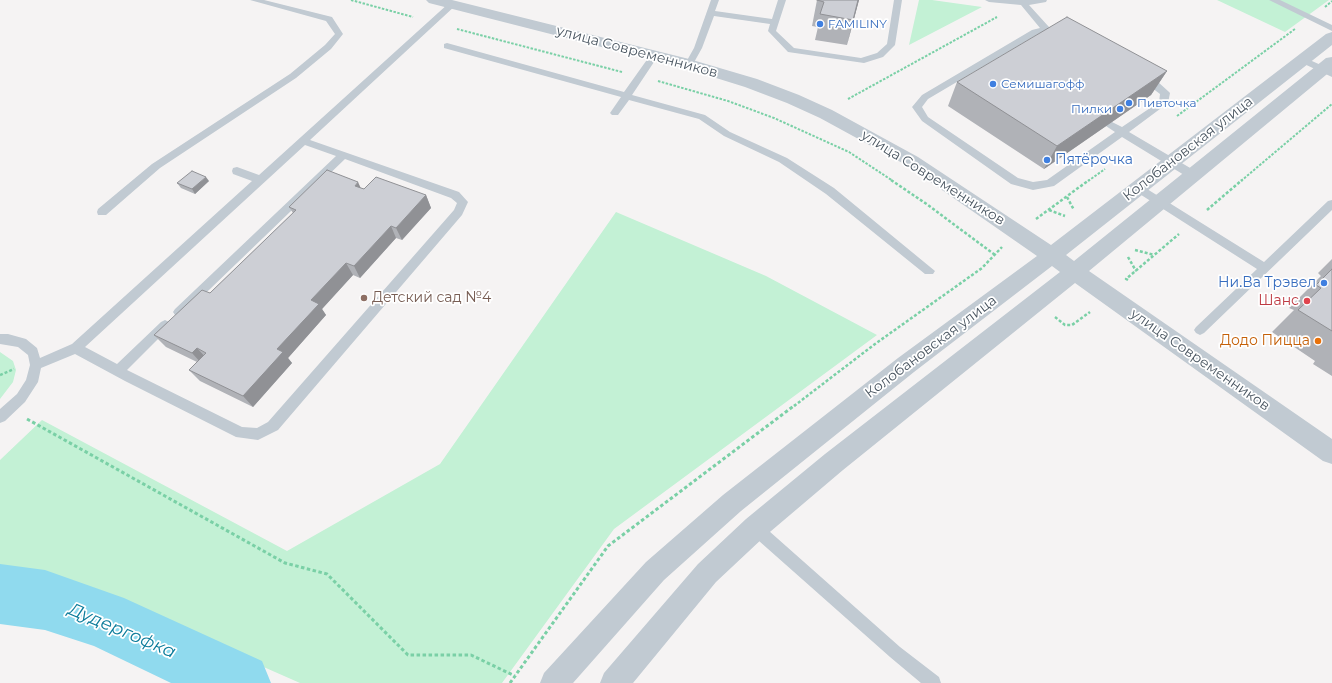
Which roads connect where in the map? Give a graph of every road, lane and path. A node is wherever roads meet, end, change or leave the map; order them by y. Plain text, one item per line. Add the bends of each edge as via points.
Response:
1 (254, 0) edge
2 (434, 0) edge
3 (715, 0) edge
4 (782, 0) edge
5 (898, 0) edge
6 (989, 0) edge
7 (1043, 0) edge
8 (1273, 0) edge
9 (1332, 1) edge
10 (1023, 3) junction
11 (452, 5) junction
12 (710, 13) junction
13 (1310, 17) junction
14 (774, 22) junction
15 (1332, 28) edge
16 (1046, 29) junction
17 (1068, 36) edge
18 (1332, 37) edge
19 (448, 46) dead end
20 (654, 56) junction
21 (1303, 60) junction
22 (689, 64) junction
23 (1329, 69) edge
24 (1135, 73) edge
25 (626, 96) junction
26 (848, 99) dead end
27 (1332, 104) edge
28 (615, 113) dead end
29 (1172, 120) dead end
30 (1109, 124) edge
31 (1122, 132) junction
32 (304, 141) junction
33 (1140, 143) junction
34 (342, 156) junction
35 (1171, 162) junction
36 (237, 171) dead end
37 (1193, 175) junction
38 (260, 180) junction
39 (1138, 188) junction
40 (1067, 197) junction
41 (1160, 201) junction
42 (1332, 204) edge
43 (1049, 210) junction
44 (102, 212) dead end
45 (1033, 221) dead end
46 (1193, 222) junction
47 (1006, 241) dead end
48 (1154, 255) junction
49 (1051, 256) junction
50 (1265, 268) junction
51 (928, 271) dead end
52 (1136, 271) junction
53 (1074, 272) junction
54 (1126, 279) dead end
55 (1094, 308) dead end
56 (1054, 316) dead end
57 (1200, 330) dead end
58 (0, 339) edge
59 (76, 348) junction
60 (36, 365) junction
61 (18, 367) dead end
62 (119, 370) junction
63 (0, 375) edge
64 (0, 417) edge
65 (25, 418) dead end
66 (1332, 453) edge
67 (755, 528) junction
68 (515, 676) junction
69 (510, 683) edge
70 (554, 683) edge
71 (614, 683) edge
72 (933, 683) edge

1 - 44 lane via 328,19 339,34 328,47 293,76 156,166
2 - 11 street, улица Современников
3 - 12 lane
4 - 14 lane
5 - 14 lane via 891,45 880,55 861,61 791,50 772,31
6 - 10 lane
7 - 10 lane
8 - 13 lane
9 - 13 path
10 - 16 lane
10 - 26 path
11 - 20 street, улица Современников
11 - 32 lane
12 - 14 lane
12 - 22 lane via 698,48
13 - 15 lane
13 - 29 path
16 - 17 lane
16 - 31 lane via 1035,32 925,97 917,107 925,119 1015,181 1033,186 1050,183
18 - 21 street, Колобановская улица
19 - 25 lane
20 - 22 street, улица Современников
20 - 25 lane
21 - 23 lane
21 - 35 street, Колобановская улица
22 - 49 street, улица Современников via 793,99 863,134 912,161
23 - 37 street, Колобановская улица
24 - 31 lane via 1165,93 1163,103
25 - 28 lane
25 - 51 lane via 702,117 727,134 783,160 830,191
27 - 46 path
30 - 31 lane
31 - 33 lane
32 - 34 lane
32 - 38 lane
33 - 35 lane
33 - 40 path
34 - 62 lane
34 - 62 lane via 352,157 455,195 463,202 458,212 273,426 258,434 241,434
35 - 37 lane
35 - 39 street, Колобановская улица
36 - 38 lane
37 - 41 street, Колобановская улица
38 - 59 lane
39 - 41 lane
39 - 49 street, Колобановская улица
40 - 43 path
40 - 43 path via 1075,210 1070,215 1065,216
41 - 46 lane
41 - 53 street, Колобановская улица
42 - 50 lane
43 - 45 path
46 - 48 path
46 - 50 lane
47 - 68 path via 982,268 875,344 608,546
48 - 52 path
48 - 52 path via 1134,250 1129,252 1127,256
49 - 53 street, улица Современников
49 - 70 street, Колобановская улица via 906,365 732,503 655,571
50 - 57 lane
52 - 54 path
53 - 66 street, улица Современников
53 - 67 street, Колобановская улица via 834,462
55 - 56 path via 1072,325 1065,325
58 - 60 lane via 22,343 32,352
59 - 60 lane
59 - 62 lane
60 - 64 lane via 32,382 21,398
61 - 63 path
65 - 68 path via 285,563 327,574 408,655 471,655
67 - 71 street, Колобановская улица via 707,573
67 - 72 lane
68 - 69 path

